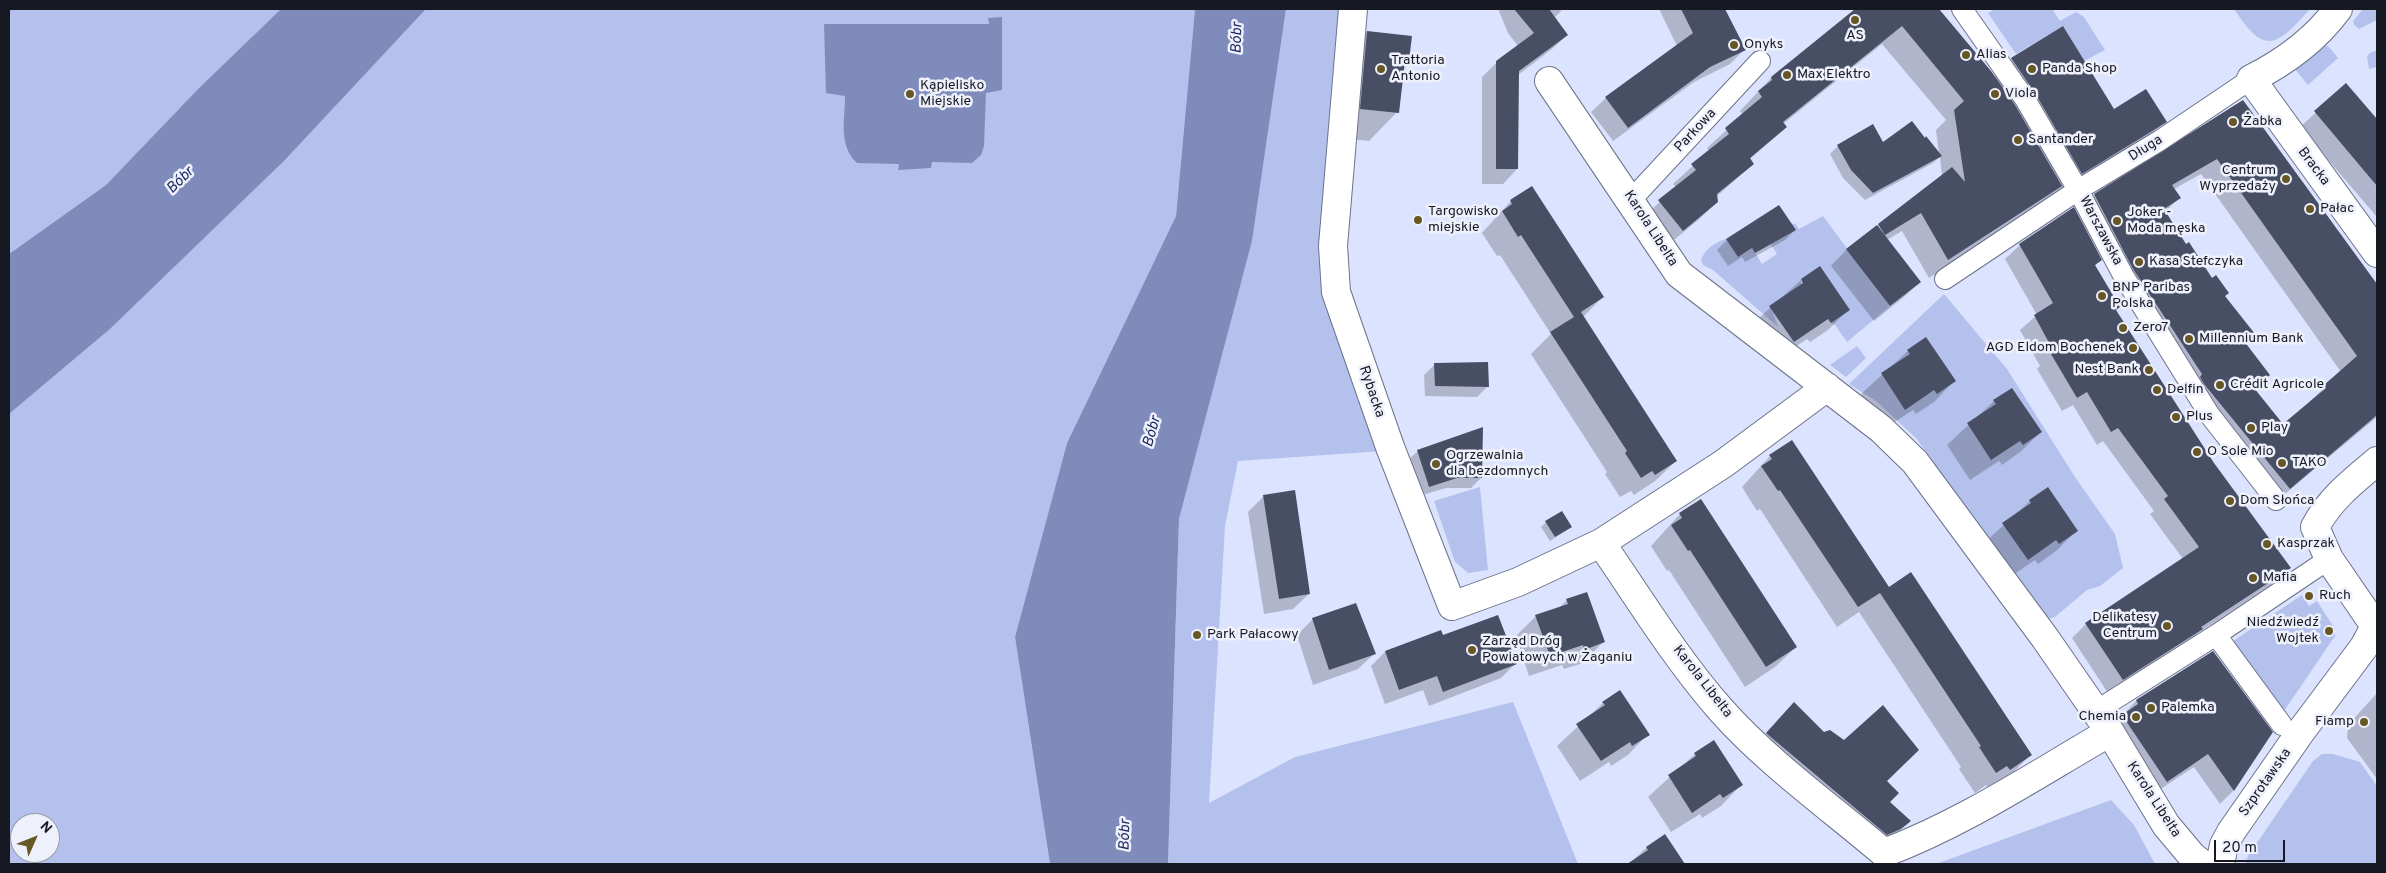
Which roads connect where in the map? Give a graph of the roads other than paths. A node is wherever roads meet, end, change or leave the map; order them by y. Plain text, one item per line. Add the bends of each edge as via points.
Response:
1 (1352, 9) edge
2 (1962, 9) edge
3 (2338, 9) edge
4 (1760, 62) dead end
5 (2251, 80) junction
6 (1549, 81) dead end
7 (2078, 190) junction
8 (1631, 200) junction
9 (2377, 253) edge
10 (1945, 279) dead end
11 (1827, 387) junction
12 (2377, 461) edge
13 (2276, 500) dead end
14 (1600, 543) junction
15 (2329, 559) junction
16 (2376, 625) edge
17 (2216, 635) junction
18 (2103, 721) junction
19 (2292, 728) junction
20 (2202, 864) edge
21 (2220, 864) edge

1 - 14 street, Rybacka via 1333,246 1335,285 1390,447 1452,606 1518,582
2 - 7 street, Warszawska via 2025,99
3 - 5 street, Długa via 2324,27 2281,64
4 - 8 street, Parkowa
5 - 7 street, Długa
5 - 9 street, Bracka
6 - 8 street, Karola Libelta
7 - 10 street, Długa
7 - 13 street, Warszawska via 2123,275 2209,414
8 - 11 street, Karola Libelta via 1679,274
11 - 14 street via 1723,464
11 - 18 street, Karola Libelta via 1881,429 1915,462
12 - 15 street via 2324,509 2315,527
14 - 18 street, Karola Libelta via 1722,711 1792,778 1884,853 1995,799
15 - 16 street
15 - 17 street
16 - 19 street, Szprotawska via 2364,647
17 - 18 street
17 - 19 street
18 - 20 street, Karola Libelta via 2166,825
19 - 21 street, Szprotawska via 2231,832

